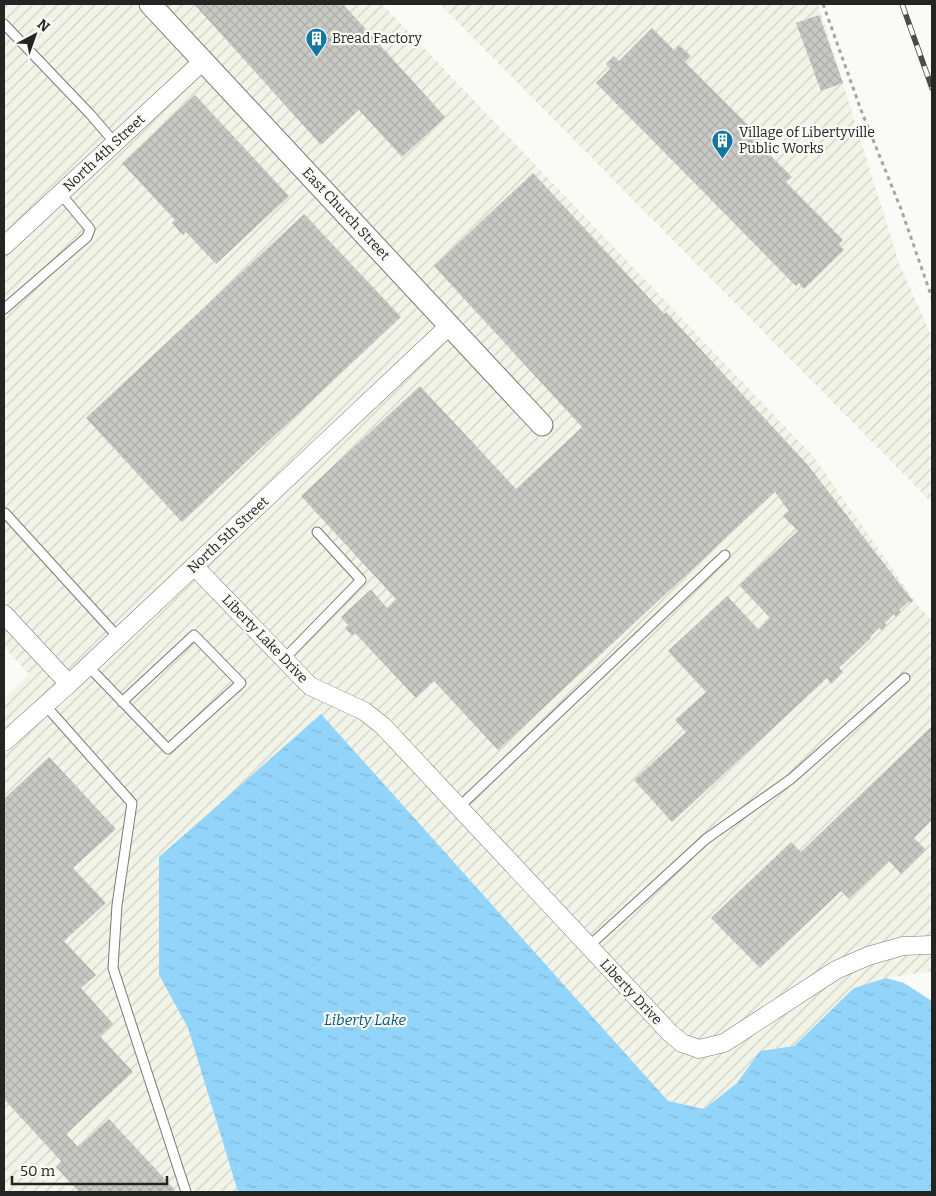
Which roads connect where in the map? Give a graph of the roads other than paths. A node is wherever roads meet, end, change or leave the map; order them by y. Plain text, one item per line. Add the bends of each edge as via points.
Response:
1 (150, 4) edge
2 (4, 24) edge
3 (204, 61) junction
4 (115, 143) junction
5 (60, 193) junction
6 (4, 246) edge
7 (4, 308) edge
8 (450, 325) junction
9 (542, 425) dead end
10 (5, 513) edge
11 (317, 532) dead end
12 (724, 555) dead end
13 (194, 566) junction
14 (4, 614) edge
15 (118, 637) junction
16 (284, 659) junction
17 (88, 666) junction
18 (905, 678) dead end
19 (69, 684) junction
20 (122, 702) junction
21 (45, 705) junction
22 (392, 736) joint
23 (4, 742) edge
24 (459, 808) junction
25 (932, 944) edge
26 (589, 946) junction
27 (186, 1192) edge

1 - 3 street, East Church Street
2 - 4 lane
3 - 4 street, North 4th Street
3 - 8 street, East Church Street
4 - 5 street, North 4th Street
5 - 6 street, North 4th Street
5 - 7 lane via 90,228 87,238
8 - 9 street, East Church Street
8 - 13 street, North 5th Street
10 - 15 lane
11 - 16 lane via 361,580
12 - 24 lane
13 - 15 street, North 5th Street
13 - 16 street, Liberty Lake Drive
14 - 19 street
15 - 17 street, North 5th Street
16 - 22 street, Liberty Lake Drive via 310,686 364,712
17 - 19 street, North 5th Street
17 - 20 lane
18 - 26 lane via 792,779 706,839
19 - 21 street, North 5th Street
20 - 20 lane via 168,749 241,683 194,635
21 - 23 street, North 5th Street
21 - 27 lane via 132,803 117,905 113,968
22 - 24 street, Liberty Drive
24 - 26 street, Liberty Drive
25 - 26 street, Liberty Drive via 903,946 836,970 724,1043 699,1049 682,1043 670,1033

